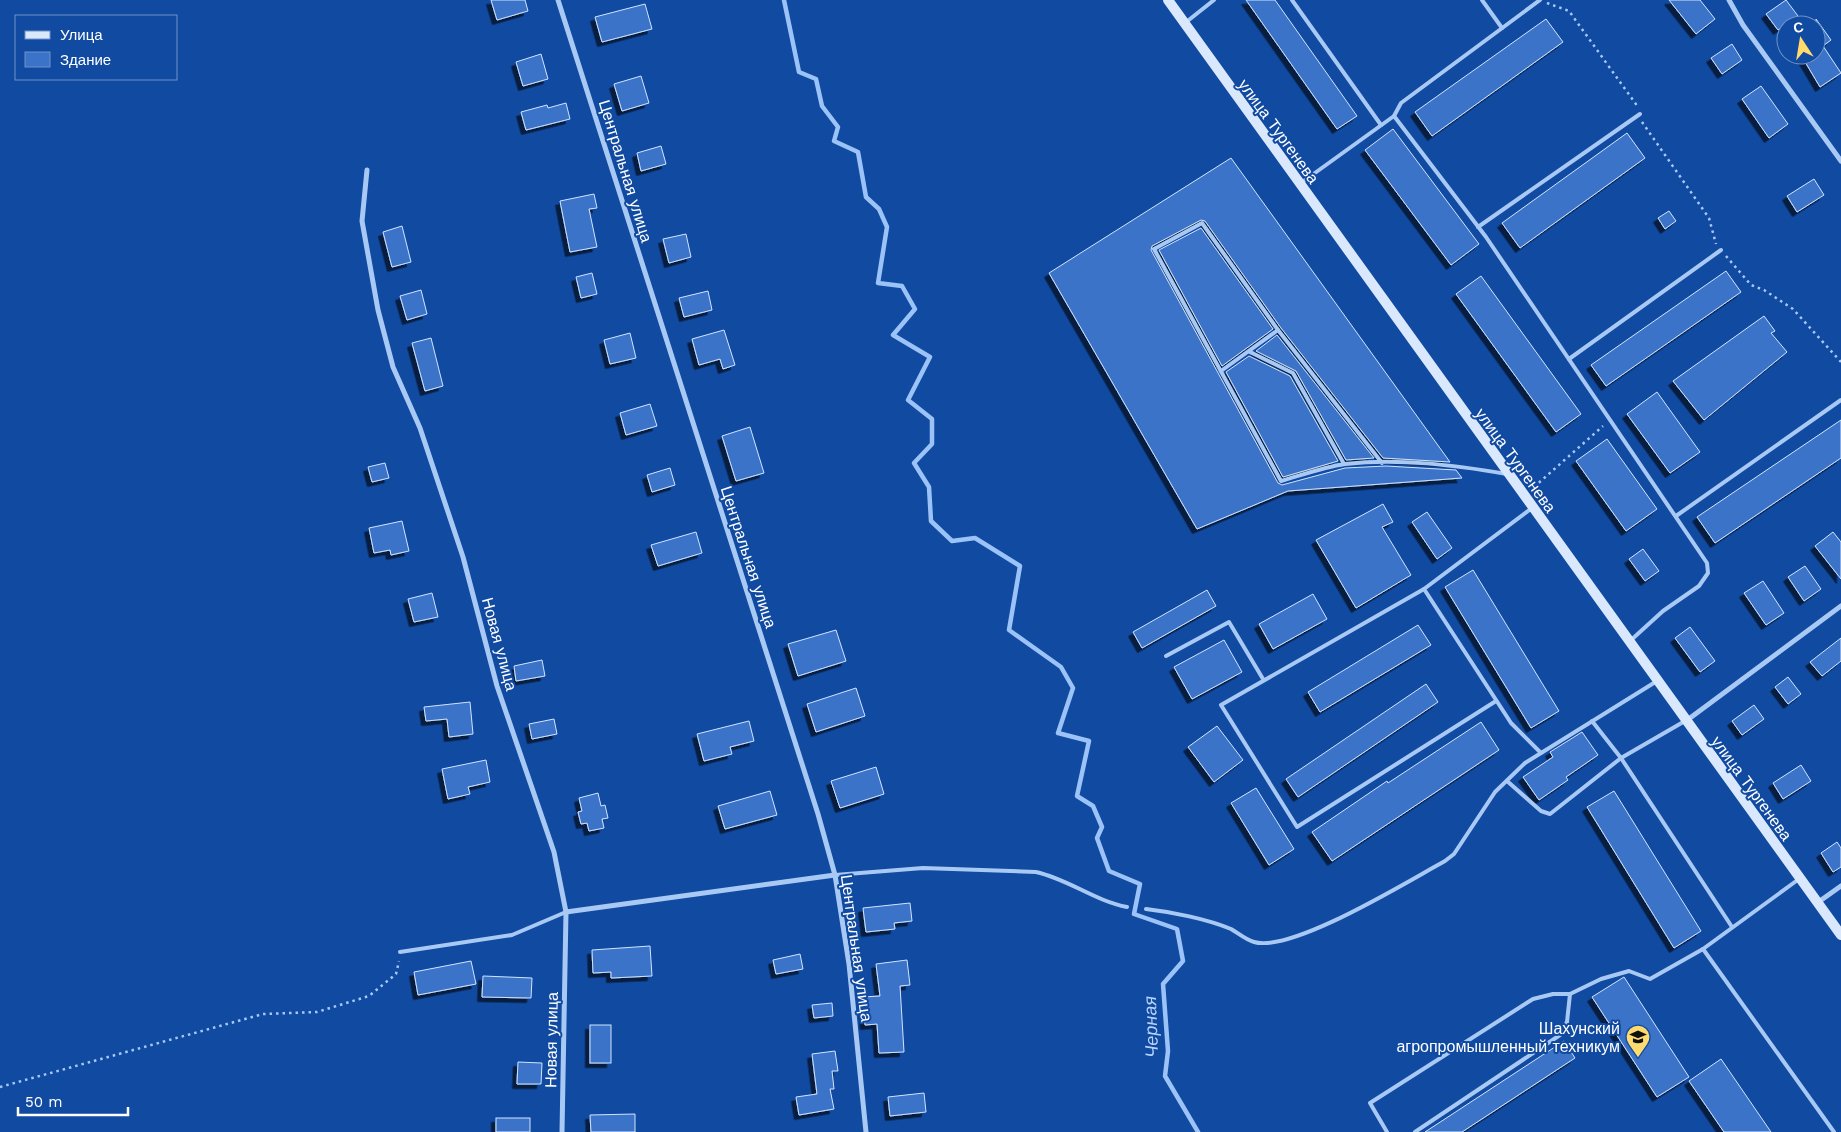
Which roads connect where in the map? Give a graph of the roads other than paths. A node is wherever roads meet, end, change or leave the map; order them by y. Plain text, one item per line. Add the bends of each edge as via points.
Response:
1 (558, 0) edge
2 (1168, 0) edge
3 (1214, 0) edge
4 (1292, 0) edge
5 (1482, 0) edge
6 (1540, 0) edge
7 (1729, 0) edge
8 (1184, 24) junction
9 (1502, 28) junction
10 (1640, 114) road end
11 (1394, 116) junction
12 (1381, 125) junction
13 (1841, 161) edge
14 (367, 170) dead end
15 (1299, 184) junction
16 (1478, 227) junction
17 (1721, 250) road end
18 (1278, 330) junction
19 (1250, 352) junction
20 (1569, 359) junction
21 (1221, 371) junction
22 (1841, 400) edge
23 (1382, 463) junction
24 (1344, 464) junction
25 (1507, 474) junction
26 (1532, 508) junction
27 (1676, 516) junction
28 (1424, 589) junction
29 (1841, 606) edge
30 (1629, 642) junction
31 (1166, 656) dead end
32 (1262, 679) junction
33 (1656, 681) junction
34 (1496, 701) junction
35 (1592, 721) junction
36 (1685, 721) junction
37 (1541, 753) junction
38 (1621, 758) junction
39 (1507, 781) junction
40 (835, 874) junction
41 (1800, 879) junction
42 (1841, 886) edge
43 (1817, 903) junction
44 (1127, 907) dead end
45 (1146, 909) dead end
46 (566, 912) junction
47 (1732, 927) junction
48 (1841, 935) edge
49 (1703, 948) junction
50 (400, 952) road end
51 (1570, 994) junction
52 (562, 1132) edge
53 (866, 1132) edge
54 (1387, 1132) edge
55 (1415, 1132) edge
56 (1834, 1132) edge

1 - 40 street, Центральная улица
2 - 8 street, улица Тургенева
3 - 8 lane
4 - 12 lane
5 - 9 lane
6 - 9 lane
7 - 13 street via 1743,25
8 - 15 street, улица Тургенева
9 - 11 lane via 1401,103
10 - 16 lane
11 - 12 lane
11 - 16 lane
12 - 15 lane
14 - 46 street, Новая улица via 362,221 378,310 393,367 420,428 464,557 497,686 554,852
15 - 25 street, улица Тургенева
16 - 20 lane
17 - 20 lane
18 - 19 lane
18 - 21 lane via 1202,223 1154,249
18 - 23 lane
19 - 21 lane
19 - 24 lane via 1293,373
20 - 27 lane
21 - 24 lane via 1281,481
22 - 27 lane
23 - 24 lane
23 - 25 lane via 1452,465
25 - 26 street, улица Тургенева
26 - 28 lane
26 - 30 street, улица Тургенева
27 - 30 lane via 1707,563 1708,573 1699,586 1663,611
28 - 32 lane
28 - 34 lane
29 - 36 street
30 - 33 street, улица Тургенева
31 - 32 lane via 1229,622
32 - 34 lane via 1221,705 1297,827
33 - 35 lane
33 - 36 street, улица Тургенева
34 - 37 lane via 1511,723
35 - 37 lane
35 - 38 lane
36 - 38 lane
36 - 41 street, улица Тургенева
37 - 39 lane
38 - 39 lane via 1550,814 1541,811
38 - 47 lane
39 - 45 lane via 1495,792 1450,858 1315,930 1286,940 1255,943 1230,929
40 - 44 lane via 858,875 923,868 1036,872 1053,876 1111,904
40 - 46 street
40 - 53 street, Центральная улица via 849,964
41 - 43 street, улица Тургенева
41 - 47 lane
42 - 43 street
43 - 48 street, улица Тургенева
46 - 50 lane via 512,935
46 - 52 street, Новая улица
47 - 49 lane
49 - 51 lane via 1650,979 1629,971 1601,979
49 - 56 lane
51 - 54 lane via 1533,999 1370,1103
51 - 55 lane via 1568,1022 1560,1035

